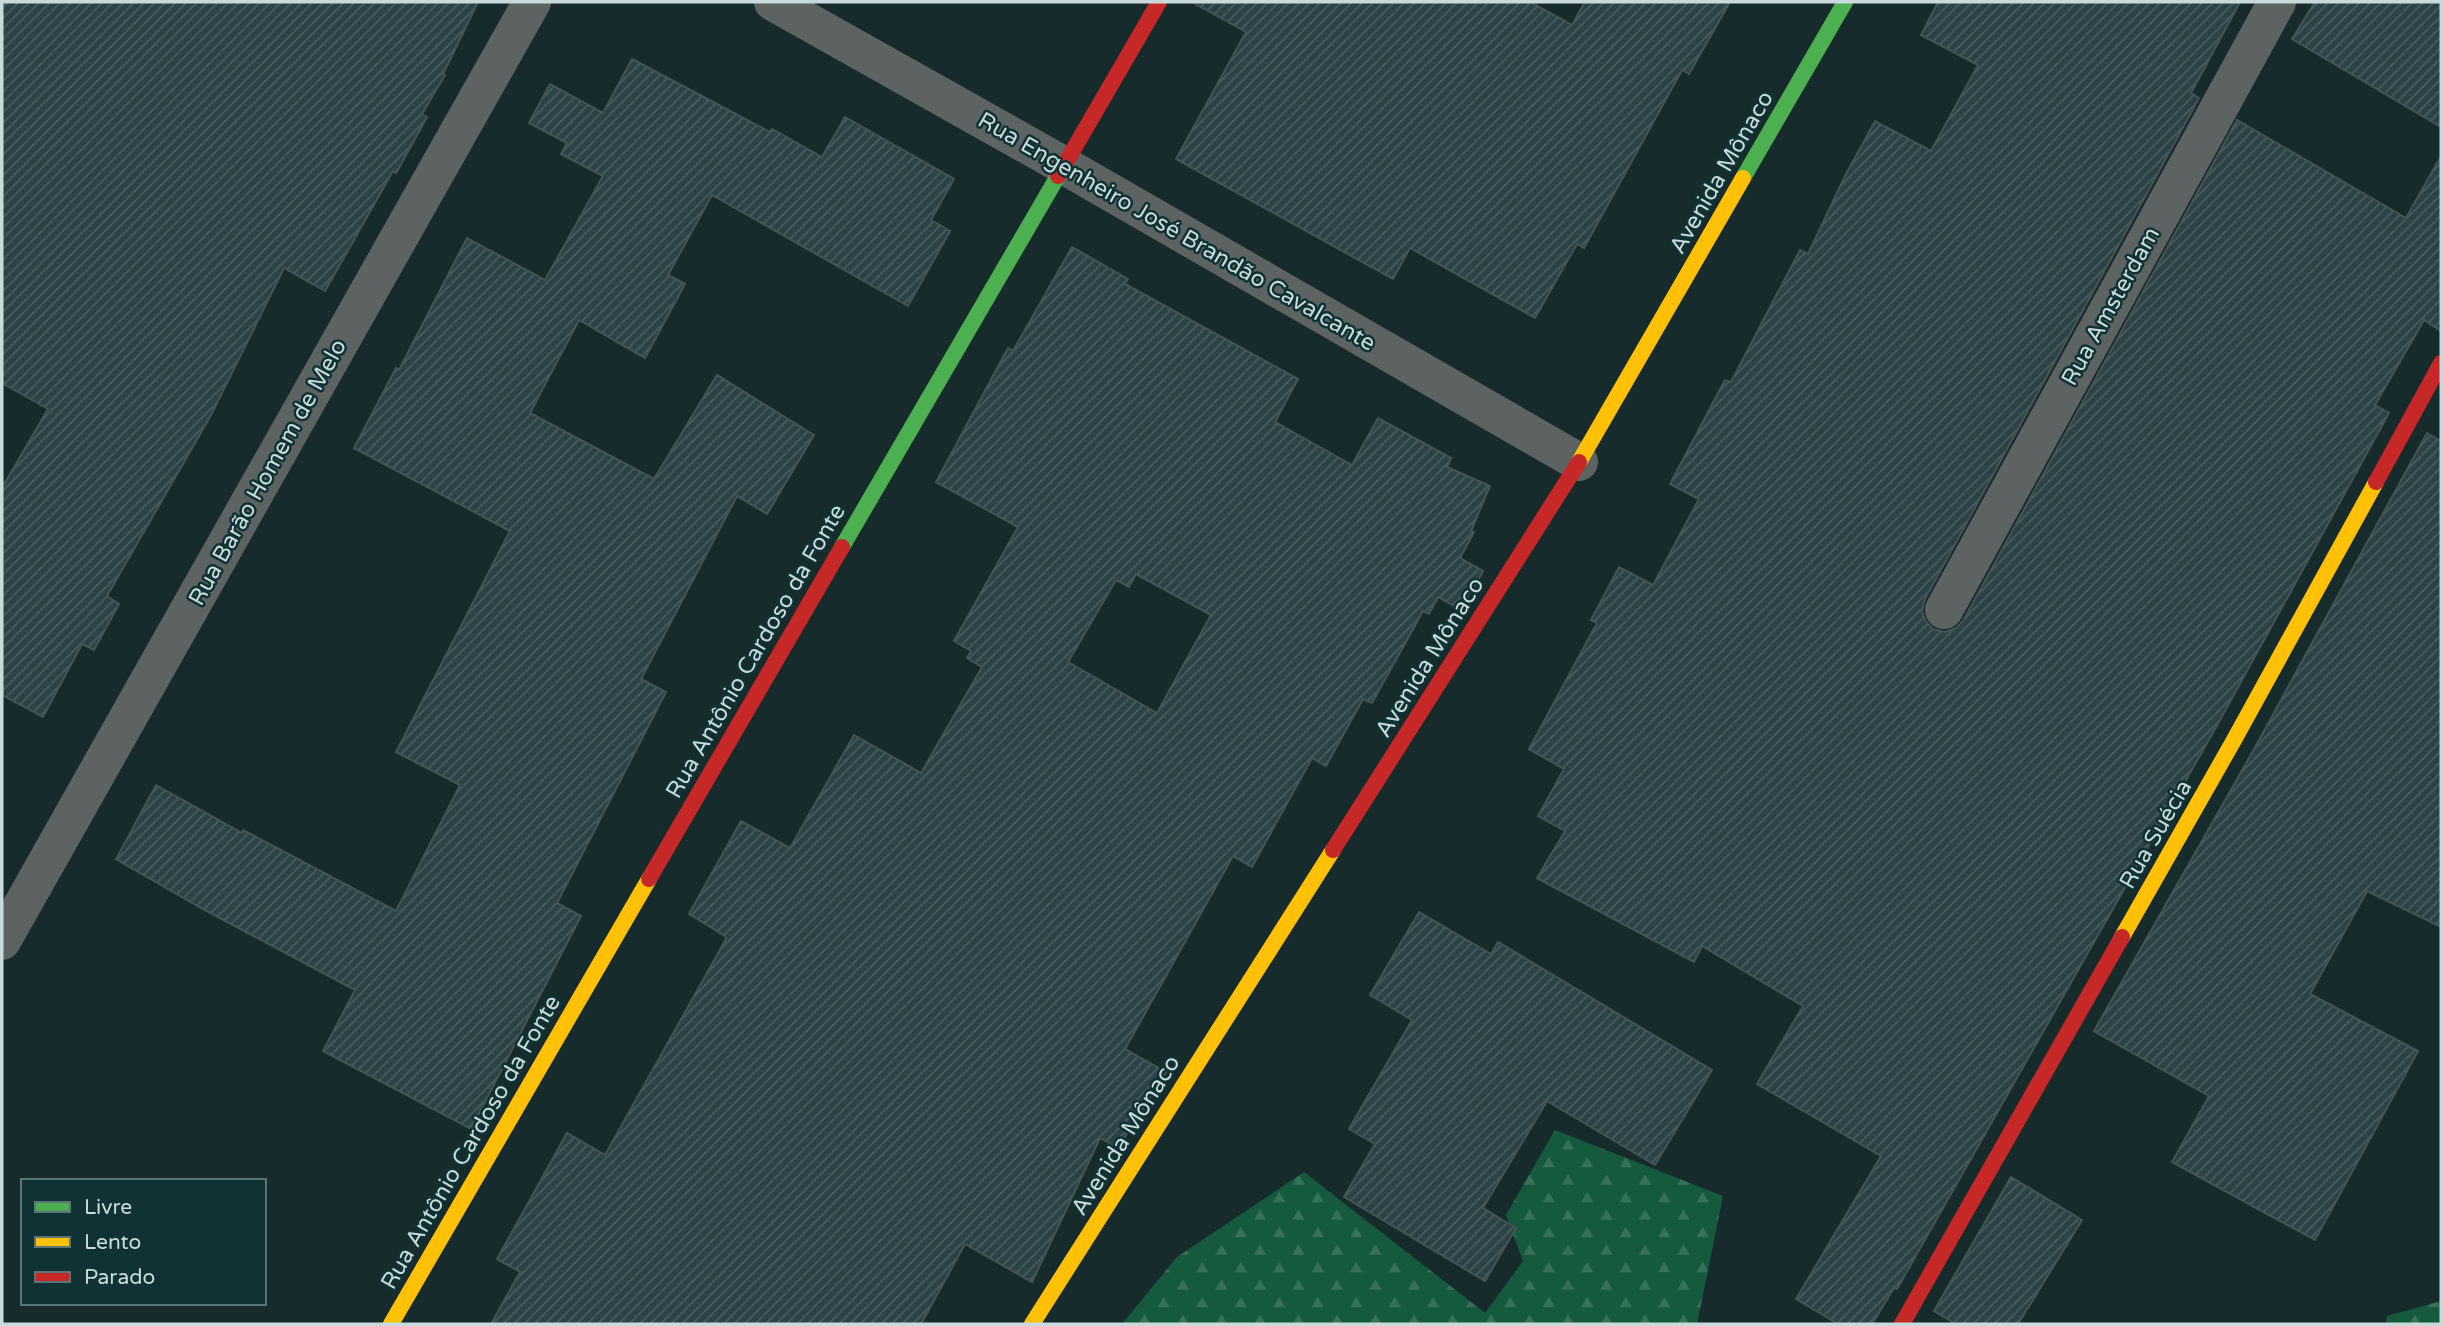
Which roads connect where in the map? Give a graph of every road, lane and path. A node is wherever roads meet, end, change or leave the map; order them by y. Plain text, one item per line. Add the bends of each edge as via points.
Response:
1 (532, 2) edge
2 (773, 2) edge
3 (1159, 2) edge
4 (1845, 2) edge
5 (2277, 2) edge
6 (1065, 166) junction
7 (2441, 363) edge
8 (1579, 462) junction
9 (1944, 610) dead end
10 (2, 942) edge
11 (391, 1324) edge
12 (1032, 1324) edge
13 (1902, 1324) edge

1 - 10 street, Rua Barão Homem de Melo
2 - 6 street, Rua Engenheiro José Brandão Cavalcante
3 - 6 street, Rua Antônio Cardoso da Fonte
4 - 8 street, Avenida Mônaco
5 - 9 street, Rua Amsterdam
6 - 8 street, Rua Engenheiro José Brandão Cavalcante
6 - 11 street, Rua Antônio Cardoso da Fonte
7 - 13 street, Rua Suécia via 2234,740
8 - 12 street, Avenida Mônaco

